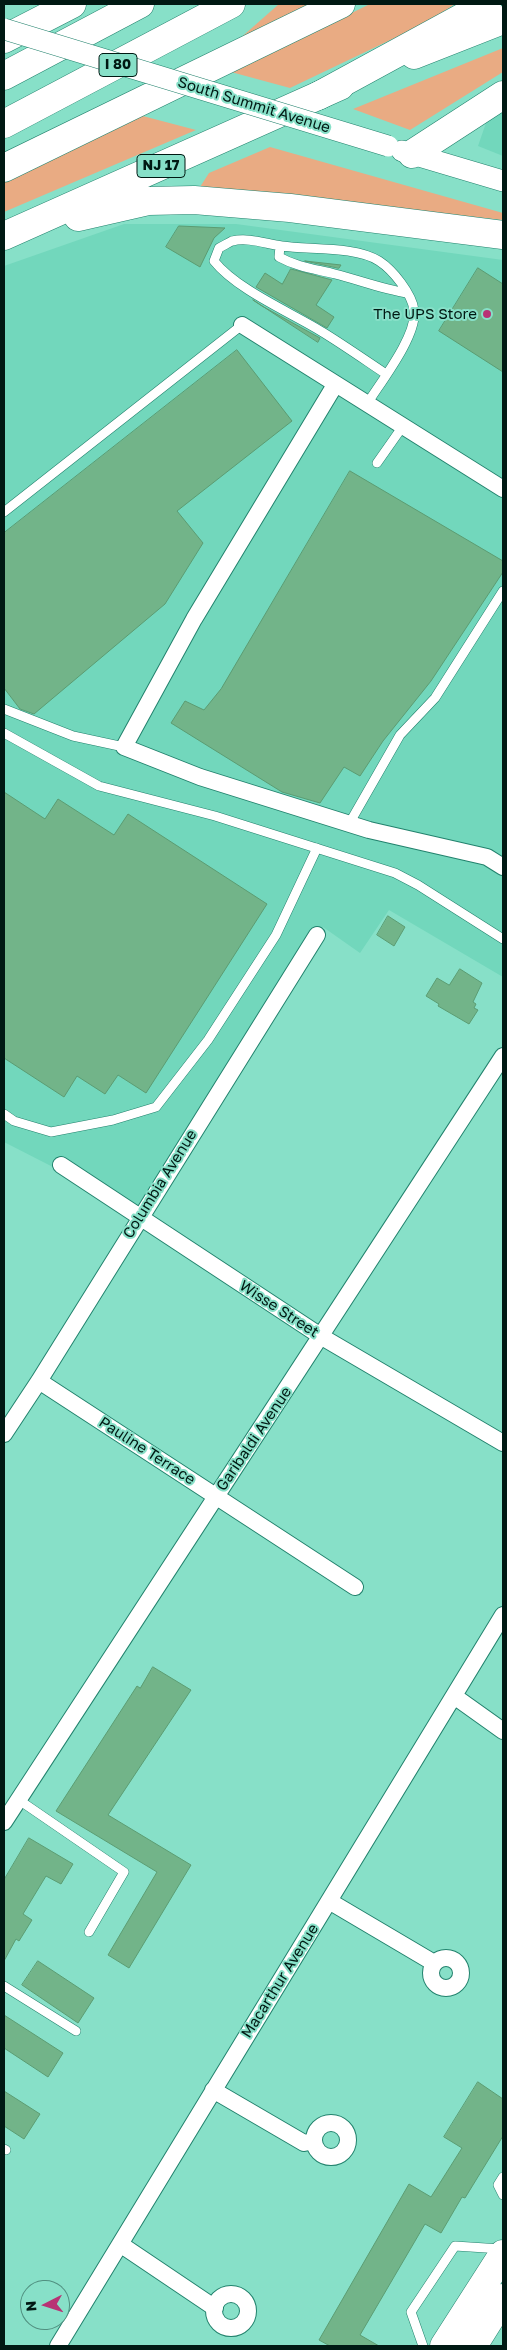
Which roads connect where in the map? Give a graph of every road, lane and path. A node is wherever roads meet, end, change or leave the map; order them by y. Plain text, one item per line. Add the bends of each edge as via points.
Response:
1 (72, 4) edge
2 (140, 4) edge
3 (231, 4) edge
4 (341, 4) edge
5 (487, 4) edge
6 (503, 20) edge
7 (4, 29) edge
8 (4, 39) edge
9 (4, 76) edge
10 (503, 95) edge
11 (318, 96) junction
12 (4, 124) edge
13 (400, 150) junction
14 (4, 168) edge
15 (503, 181) edge
16 (503, 235) edge
17 (4, 236) edge
18 (4, 244) edge
19 (280, 246) junction
20 (407, 293) junction
21 (242, 326) joint
22 (386, 374) junction
23 (335, 385) junction
24 (367, 404) junction
25 (403, 426) junction
26 (377, 463) dead end
27 (503, 490) edge
28 (4, 512) edge
29 (503, 591) edge
30 (4, 709) edge
31 (4, 733) edge
32 (124, 747) junction
33 (349, 824) junction
34 (317, 848) junction
35 (503, 867) edge
36 (317, 935) dead end
37 (503, 940) edge
38 (503, 1056) edge
39 (4, 1114) edge
40 (61, 1165) dead end
41 (140, 1217) junction
42 (322, 1337) junction
43 (39, 1381) junction
44 (4, 1434) edge
45 (503, 1443) edge
46 (216, 1496) junction
47 (354, 1586) dead end
48 (503, 1615) edge
49 (454, 1696) junction
50 (503, 1732) edge
51 (18, 1800) junction
52 (4, 1822) edge
53 (329, 1901) junction
54 (89, 1932) dead end
55 (434, 1963) dead end
56 (4, 1986) edge
57 (76, 2031) dead end
58 (213, 2090) junction
59 (314, 2141) dead end
60 (503, 2177) edge
61 (503, 2195) edge
62 (120, 2244) junction
63 (503, 2250) edge
64 (503, 2254) edge
65 (503, 2298) edge
66 (214, 2308) dead end
67 (58, 2346) edge
68 (423, 2346) edge
69 (444, 2346) edge
70 (473, 2346) edge

1 - 8 highway
2 - 9 highway
3 - 12 highway, I 80
4 - 14 highway
5 - 11 highway
6 - 11 highway, NJ 17
7 - 13 street, South Summit Avenue, bridge
10 - 13 highway
11 - 17 highway, NJ 17
13 - 15 street, South Summit Avenue
16 - 18 highway via 290,208 168,200 77,217
19 - 20 lane via 370,257 389,270
19 - 20 lane via 279,257 293,265
19 - 22 lane via 255,240 233,241 219,248 214,261 221,270 252,292 324,333
20 - 22 lane via 414,310 413,327
21 - 23 street
21 - 28 lane
22 - 24 lane
23 - 24 street
23 - 32 street via 194,619
24 - 25 street
25 - 26 lane
25 - 27 street
29 - 33 lane via 435,698 400,735
30 - 32 lane via 73,736
31 - 34 lane via 98,786 215,816
32 - 33 street via 200,777
33 - 35 street via 487,857
34 - 37 lane via 395,873
34 - 39 lane via 276,934 208,1040 156,1107 113,1120 50,1132 14,1121
36 - 41 street, Columbia Avenue
38 - 42 street, Garibaldi Avenue
40 - 41 street, Wisse Street
41 - 42 street, Wisse Street
41 - 43 street, Columbia Avenue
42 - 45 street, Wisse Street
42 - 46 street, Garibaldi Avenue
43 - 44 street, Columbia Avenue
43 - 46 street, Pauline Terrace
46 - 47 street, Pauline Terrace
46 - 51 street, Garibaldi Avenue
48 - 49 street, Macarthur Avenue
49 - 50 street
49 - 53 street, Macarthur Avenue
51 - 52 street, Garibaldi Avenue
51 - 54 lane via 124,1872
53 - 55 street
53 - 58 street, Macarthur Avenue
56 - 57 lane
58 - 59 street via 304,2143
58 - 62 street, Macarthur Avenue
60 - 61 lane via 498,2185
62 - 66 street
62 - 67 street, Macarthur Avenue
63 - 68 lane via 455,2246 411,2312
64 - 69 highway
65 - 70 highway

